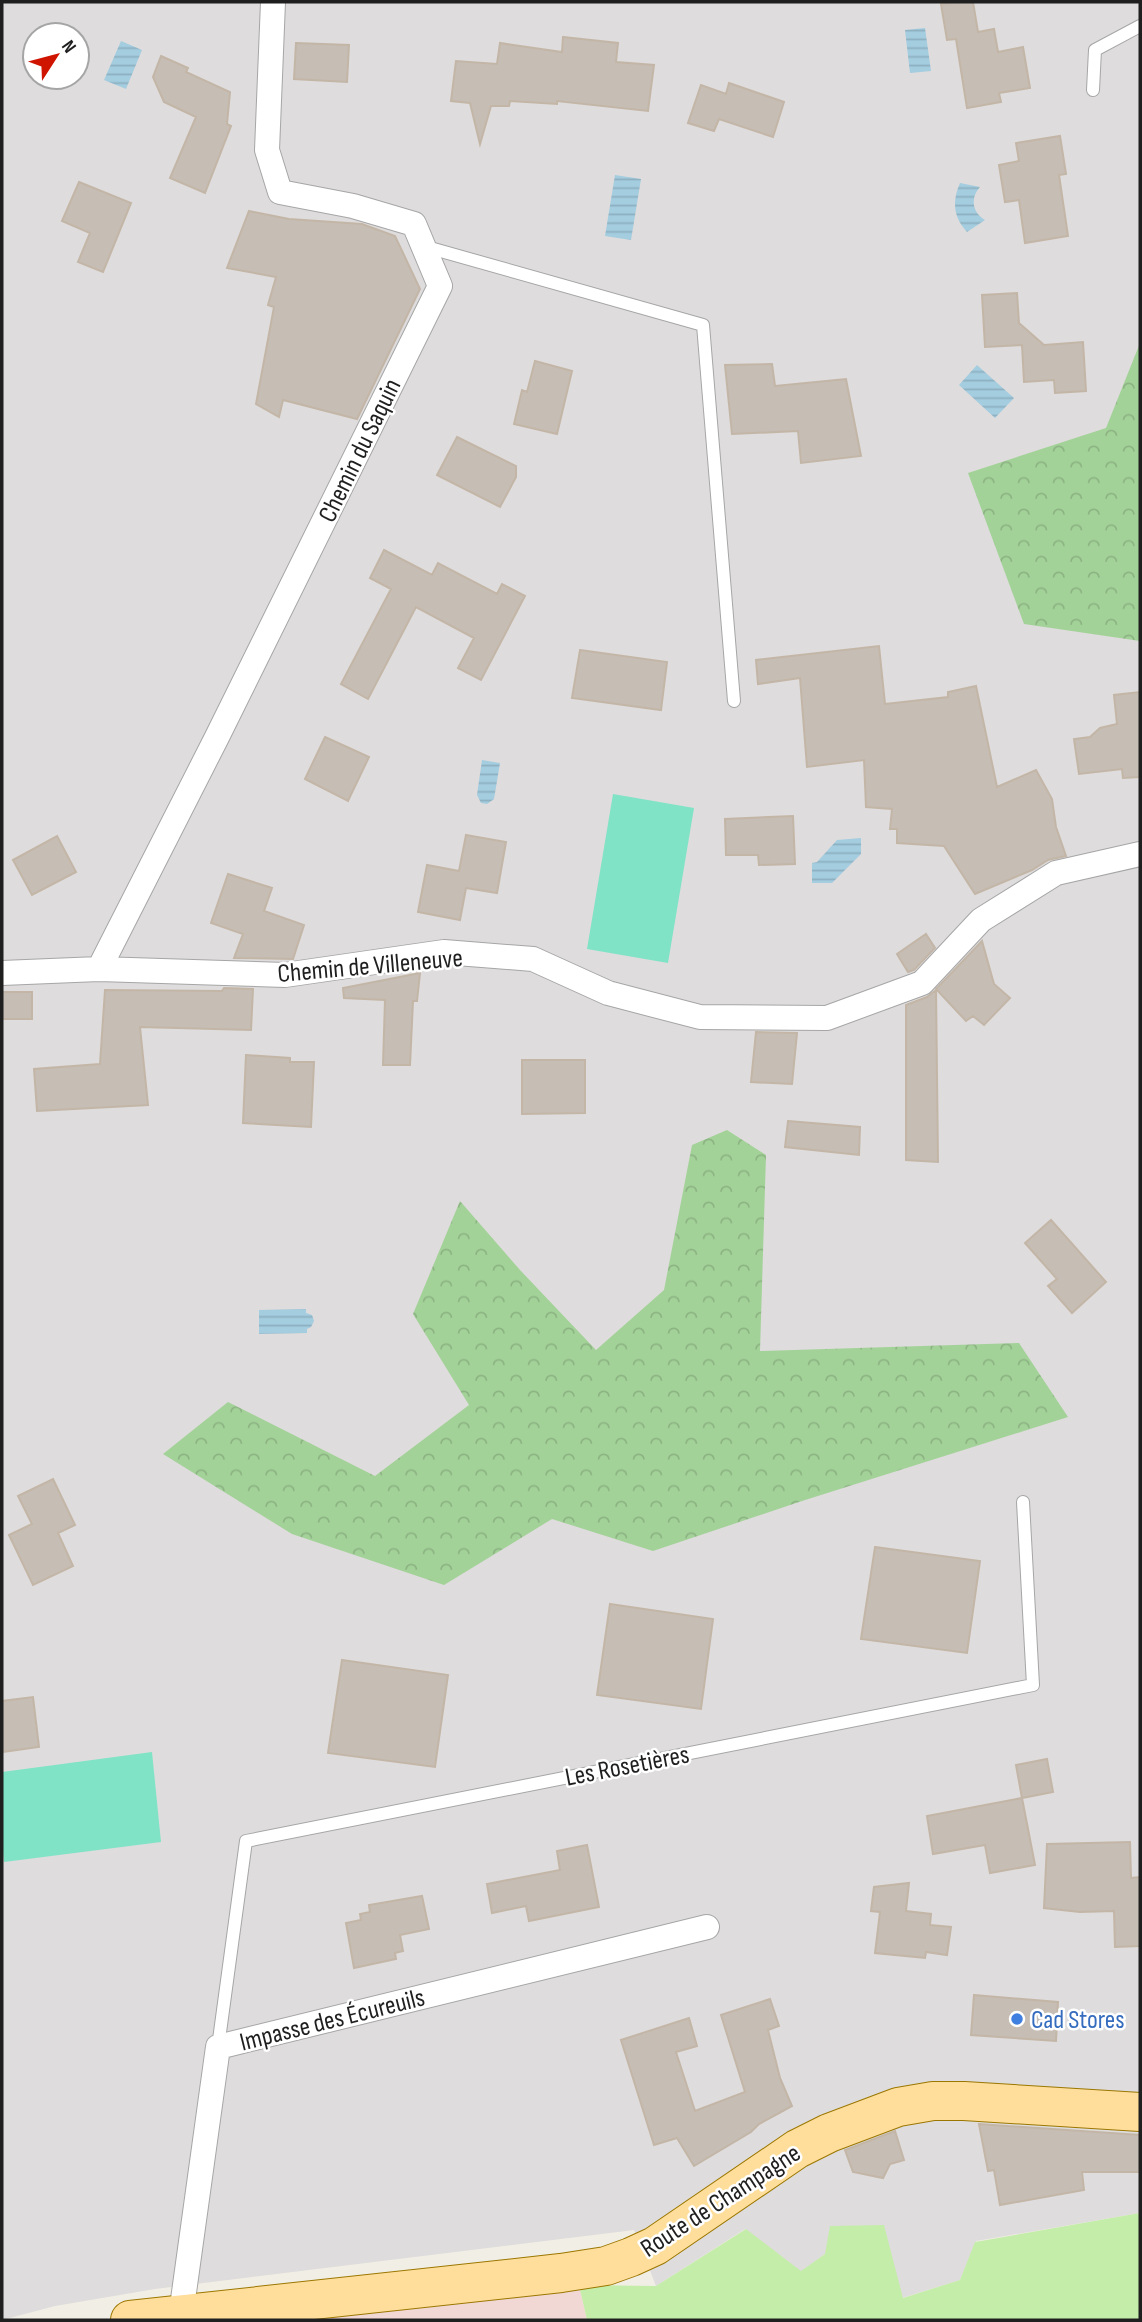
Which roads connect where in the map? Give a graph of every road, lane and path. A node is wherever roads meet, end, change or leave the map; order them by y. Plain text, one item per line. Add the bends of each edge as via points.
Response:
1 (273, 2) edge
2 (1140, 26) edge
3 (1093, 90) dead end
4 (423, 246) junction
5 (734, 701) dead end
6 (1140, 854) edge
7 (99, 969) junction
8 (2, 973) edge
9 (1023, 1502) dead end
10 (707, 1927) dead end
11 (218, 2047) junction
12 (1140, 2112) edge
13 (182, 2317) edge
14 (130, 2320) edge

1 - 4 street, Chemin du Saquin via 267,150 280,192 414,224
2 - 3 lane via 1095,50
4 - 5 lane via 703,325
4 - 7 street, Chemin du Saquin via 440,286
6 - 7 street, Chemin de Villeneuve via 1056,873 981,920 922,983 828,1018 700,1017 608,993 533,959 444,952 285,975
7 - 8 street, Chemin de Villeneuve
9 - 11 lane, Les Rosetières via 1033,1685 246,1841
10 - 11 street, Impasse des Écureuils
11 - 13 street, Impasse des Écureuils
12 - 13 main road, Route de Champagne via 964,2101 898,2107 797,2148 654,2246 606,2266
13 - 14 main road, Route de Champagne

